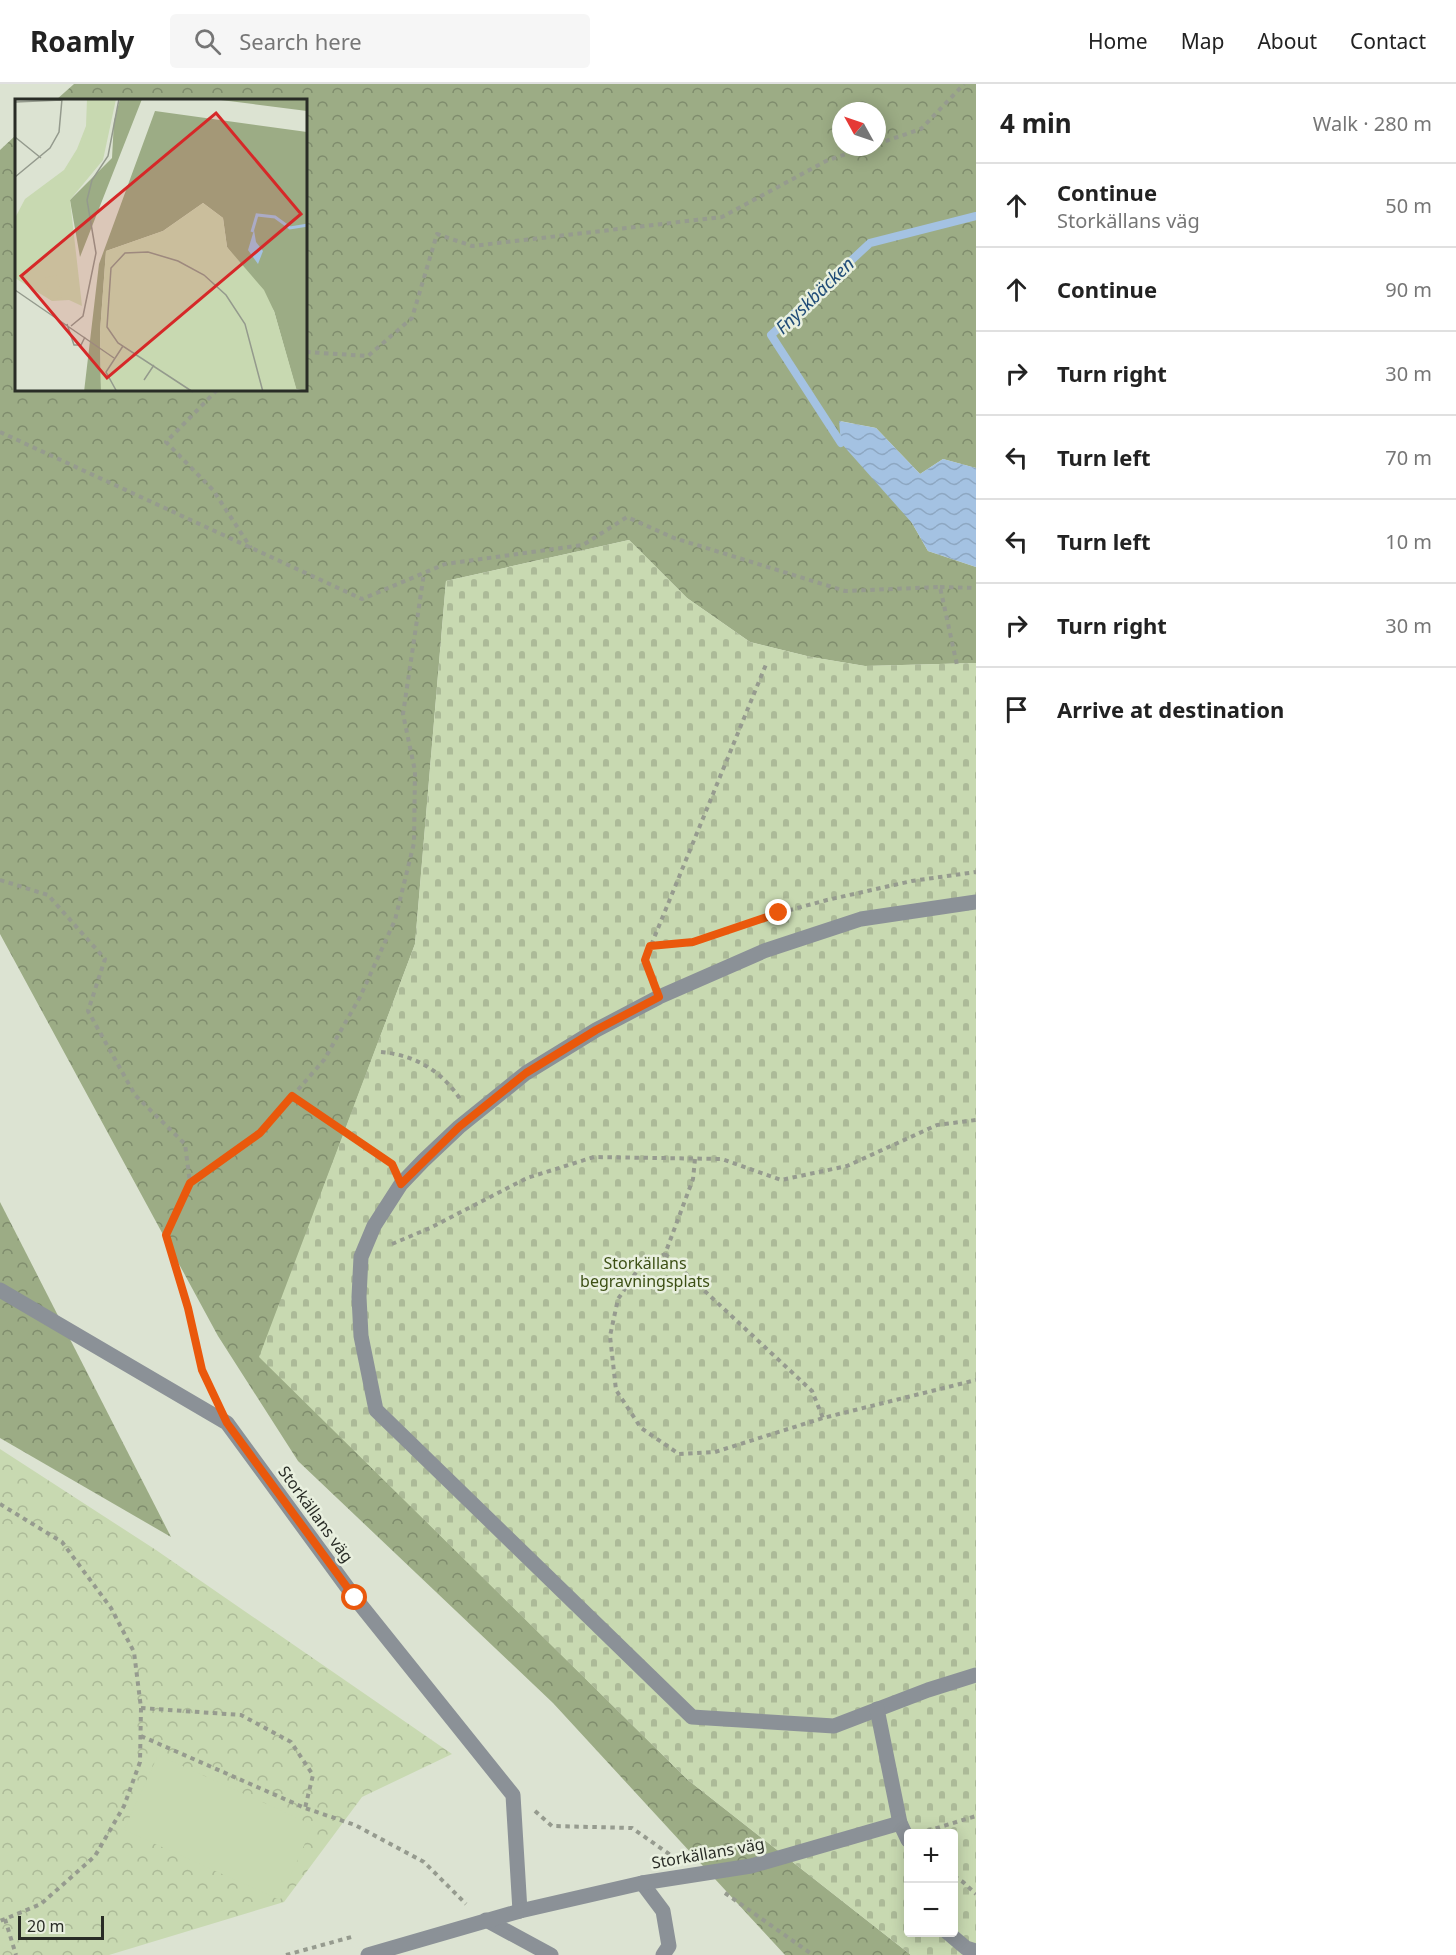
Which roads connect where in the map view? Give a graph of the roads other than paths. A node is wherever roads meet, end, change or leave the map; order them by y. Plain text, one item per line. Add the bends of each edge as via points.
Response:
1 (976, 902) edge
2 (0, 1290) edge
3 (976, 1675) edge
4 (877, 1709) junction
5 (900, 1823) junction
6 (904, 1831) edge
7 (642, 1883) junction
8 (520, 1911) junction
9 (486, 1920) junction
10 (953, 1937) edge
11 (976, 1951) edge
12 (368, 1955) edge
13 (551, 1955) edge
14 (663, 1955) edge

1 - 4 street via 861,919 764,951 659,997 596,1030 526,1073 423,1161 401,1184 374,1226 361,1257 361,1336 376,1410 692,1717 834,1726
2 - 8 street, Storkällans väg via 227,1423 355,1598 513,1795
3 - 4 street
4 - 5 street
5 - 6 street
5 - 7 street, Storkällans väg via 704,1878
7 - 8 street, Storkällans väg
7 - 14 street via 663,1911 669,1946
8 - 9 street, Storkällans väg
9 - 12 street, Storkällans väg
9 - 13 street
10 - 11 street

